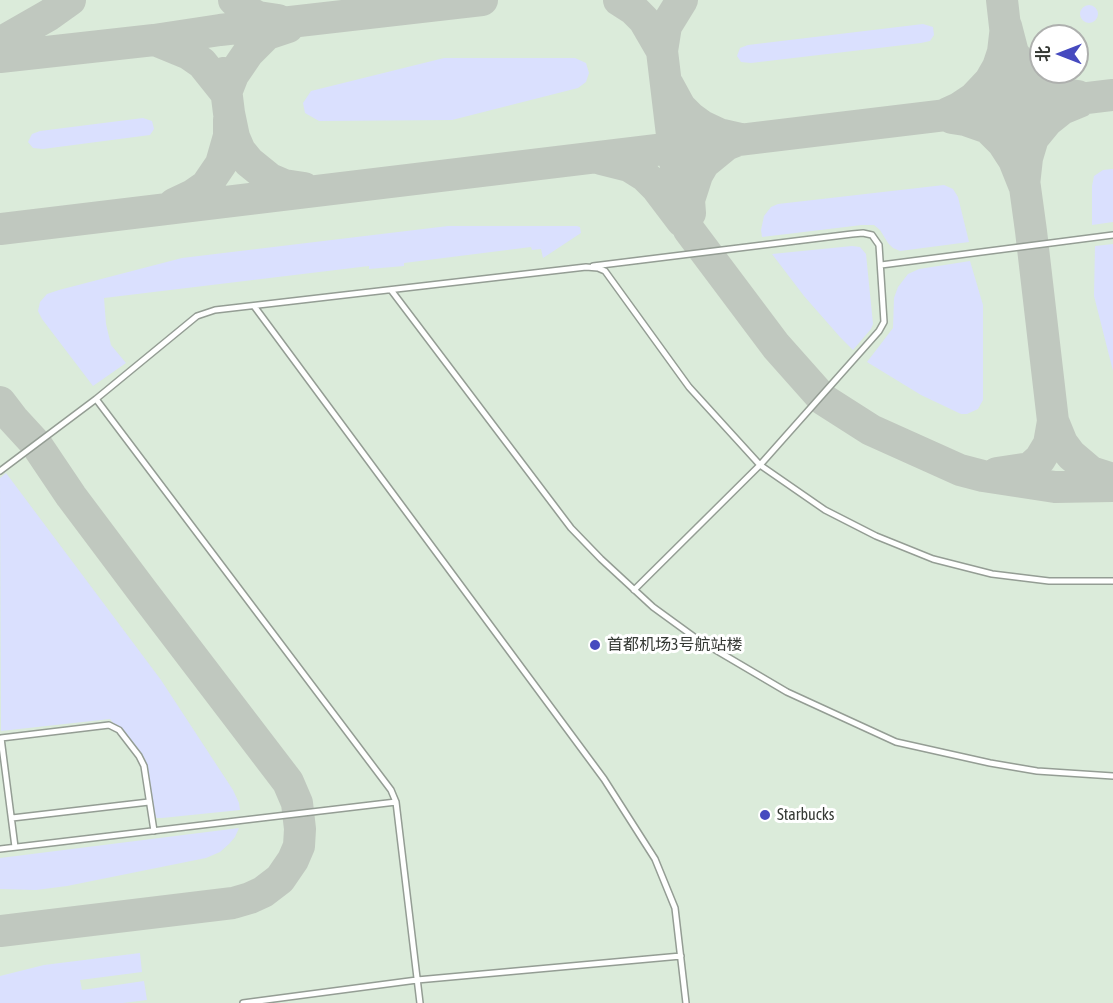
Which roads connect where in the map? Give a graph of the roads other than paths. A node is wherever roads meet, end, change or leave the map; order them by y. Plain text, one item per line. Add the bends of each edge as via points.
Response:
1 (1113, 235) edge
2 (881, 265) junction
3 (586, 267) junction
4 (391, 290) junction
5 (254, 306) junction
6 (96, 399) junction
7 (760, 465) junction
8 (0, 471) edge
9 (1113, 581) edge
10 (634, 590) junction
11 (0, 729) edge
12 (1, 738) edge
13 (1113, 776) edge
14 (149, 802) junction
15 (396, 802) junction
16 (12, 818) junction
17 (154, 831) junction
18 (15, 847) junction
19 (0, 849) edge
20 (681, 956) junction
21 (417, 980) junction
22 (243, 1003) edge
23 (420, 1003) edge
24 (686, 1003) edge

1 - 2 lane
2 - 3 lane via 879,245 872,235 863,233
2 - 7 lane via 884,322 879,332
3 - 4 lane
3 - 7 lane via 605,271 690,387
4 - 5 lane
4 - 10 lane via 572,528
5 - 6 lane via 198,316
5 - 20 lane via 631,820 655,858 675,908
6 - 8 lane
6 - 15 lane via 384,780
7 - 9 lane via 825,510 933,559 992,574 1049,581
7 - 10 lane
10 - 13 lane via 697,639 787,692 896,742 1037,771
11 - 12 lane
12 - 14 lane via 109,725 119,730 139,756
12 - 16 lane
14 - 16 lane
14 - 17 lane
15 - 17 lane
15 - 21 lane
16 - 18 lane
17 - 18 lane
18 - 19 lane
20 - 21 lane
20 - 24 lane
21 - 22 lane
21 - 23 lane

